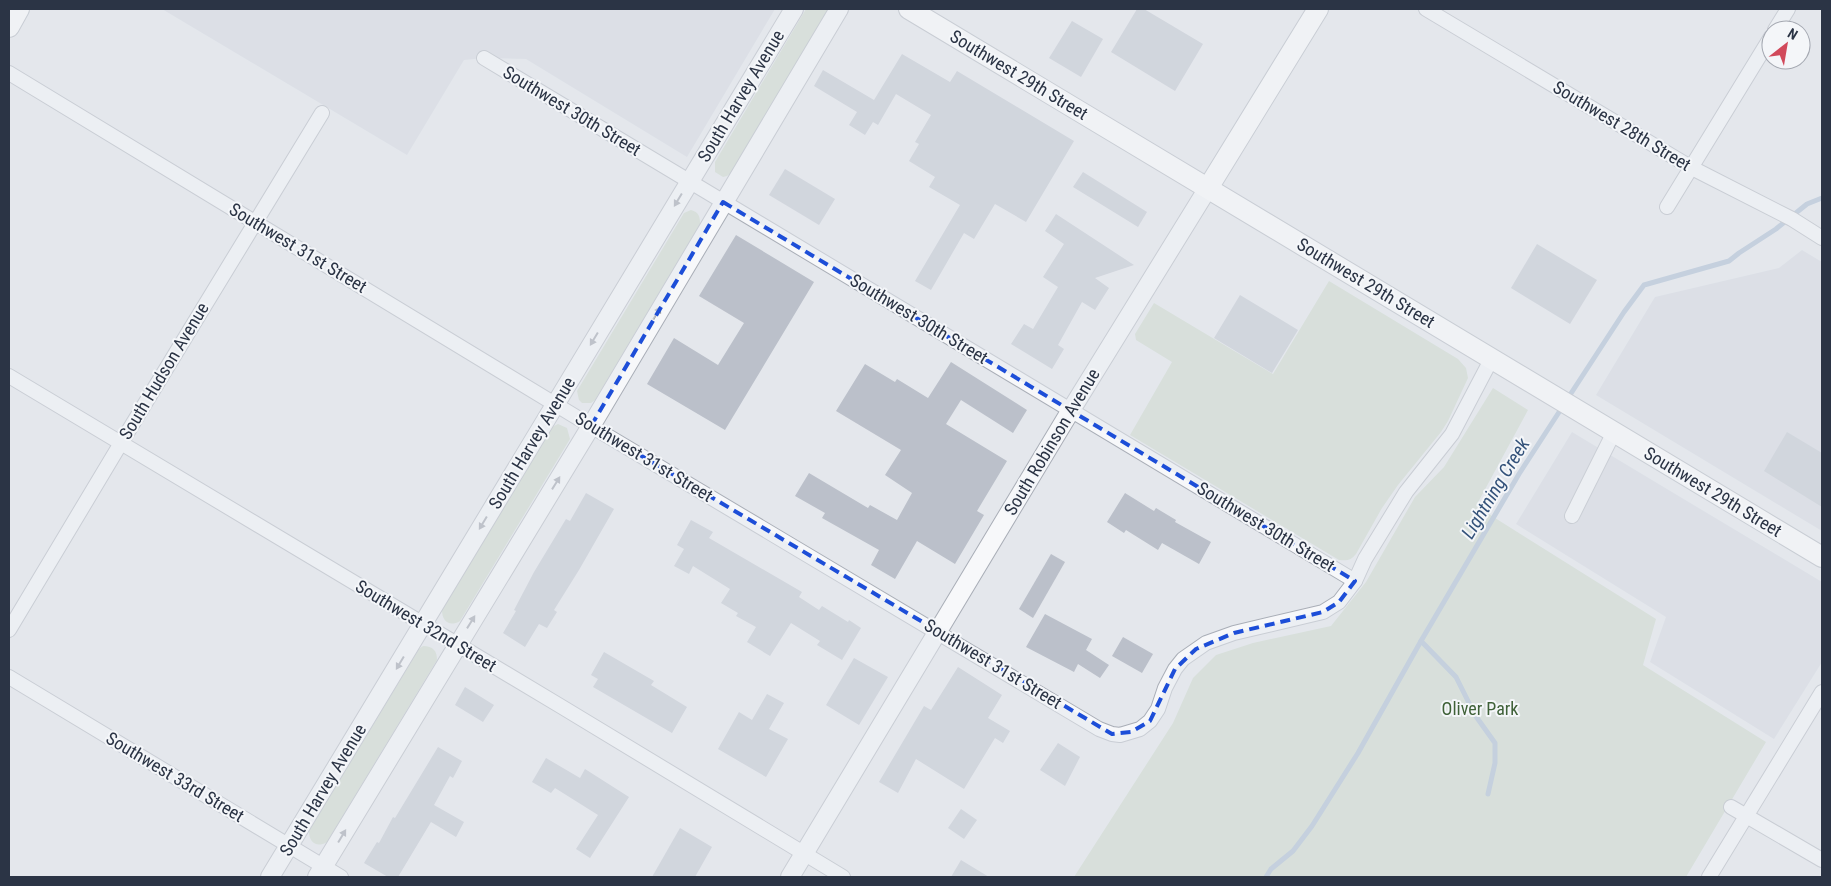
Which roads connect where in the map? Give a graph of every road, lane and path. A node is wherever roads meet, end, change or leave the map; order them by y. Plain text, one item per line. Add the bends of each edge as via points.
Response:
1 (20, 9) edge
2 (794, 9) edge
3 (839, 9) edge
4 (909, 9) edge
5 (1318, 9) edge
6 (1426, 9) edge
7 (1788, 9) edge
8 (1782, 20) edge
9 (9, 27) edge
10 (1761, 54) edge
11 (484, 58) dead end
12 (9, 73) edge
13 (322, 113) dead end
14 (1692, 168) junction
15 (689, 181) junction
16 (1208, 188) junction
17 (723, 202) junction
18 (1667, 207) dead end
19 (255, 222) junction
20 (1822, 238) edge
21 (1492, 358) junction
22 (9, 376) edge
23 (555, 404) junction
24 (1071, 410) junction
25 (591, 426) junction
26 (1614, 432) junction
27 (121, 443) junction
28 (1572, 516) dead end
29 (1822, 558) edge
30 (1354, 580) junction
31 (423, 624) junction
32 (9, 630) edge
33 (937, 631) junction
34 (457, 645) junction
35 (9, 677) edge
36 (1822, 692) edge
37 (1731, 807) dead end
38 (1746, 815) junction
39 (289, 846) junction
40 (804, 854) junction
41 (1822, 860) edge
42 (320, 872) edge
43 (270, 877) edge
44 (341, 877) edge
45 (790, 877) edge
46 (843, 877) edge
47 (1709, 877) edge

1 - 9 main road
2 - 15 street, South Harvey Avenue
3 - 17 street
4 - 16 main road, Southwest 29th Street
5 - 16 main road, South Robinson Avenue
6 - 14 street, Southwest 28th Street
7 - 8 street
10 - 14 street
11 - 15 street, Southwest 30th Street
12 - 19 street, Southwest 31st Street
13 - 19 street, South Hudson Avenue
14 - 18 street
14 - 20 street, Southwest 28th Street via 1792,219
15 - 17 street, Southwest 30th Street
15 -> 23 street, South Harvey Avenue
16 - 21 main road, Southwest 29th Street
16 - 24 street, South Robinson Avenue
17 - 24 street, Southwest 30th Street
25 -> 17 street
19 - 23 street, Southwest 31st Street
19 - 27 street, South Hudson Avenue
21 - 26 main road, Southwest 29th Street
21 - 30 street via 1452,434 1406,492
22 - 27 street, Southwest 32nd Street
23 - 25 street, Southwest 31st Street
23 -> 31 street, South Harvey Avenue
24 - 30 street, Southwest 30th Street
24 - 33 street, South Robinson Avenue
25 - 33 street, Southwest 31st Street
34 -> 25 street
26 - 28 street
26 - 29 main road, Southwest 29th Street
27 - 31 street, Southwest 32nd Street
27 - 32 street, South Hudson Avenue
30 - 33 street, Southwest 31st Street via 1339,602 1323,612 1234,632 1196,649 1175,669 1150,721 1131,732 1112,734 1099,729
31 - 34 street, Southwest 32nd Street
31 -> 39 street, South Harvey Avenue
33 - 40 street, South Robinson Avenue
34 - 40 street, Southwest 32nd Street
42 -> 34 street
35 - 39 street, Southwest 33rd Street
36 - 38 street
37 - 38 street
38 - 41 street
38 - 47 street
39 - 42 street, Southwest 33rd Street
39 - 43 street, South Harvey Avenue
40 - 45 street, South Robinson Avenue
40 - 46 street, Southwest 32nd Street
42 - 44 street, Southwest 33rd Street

